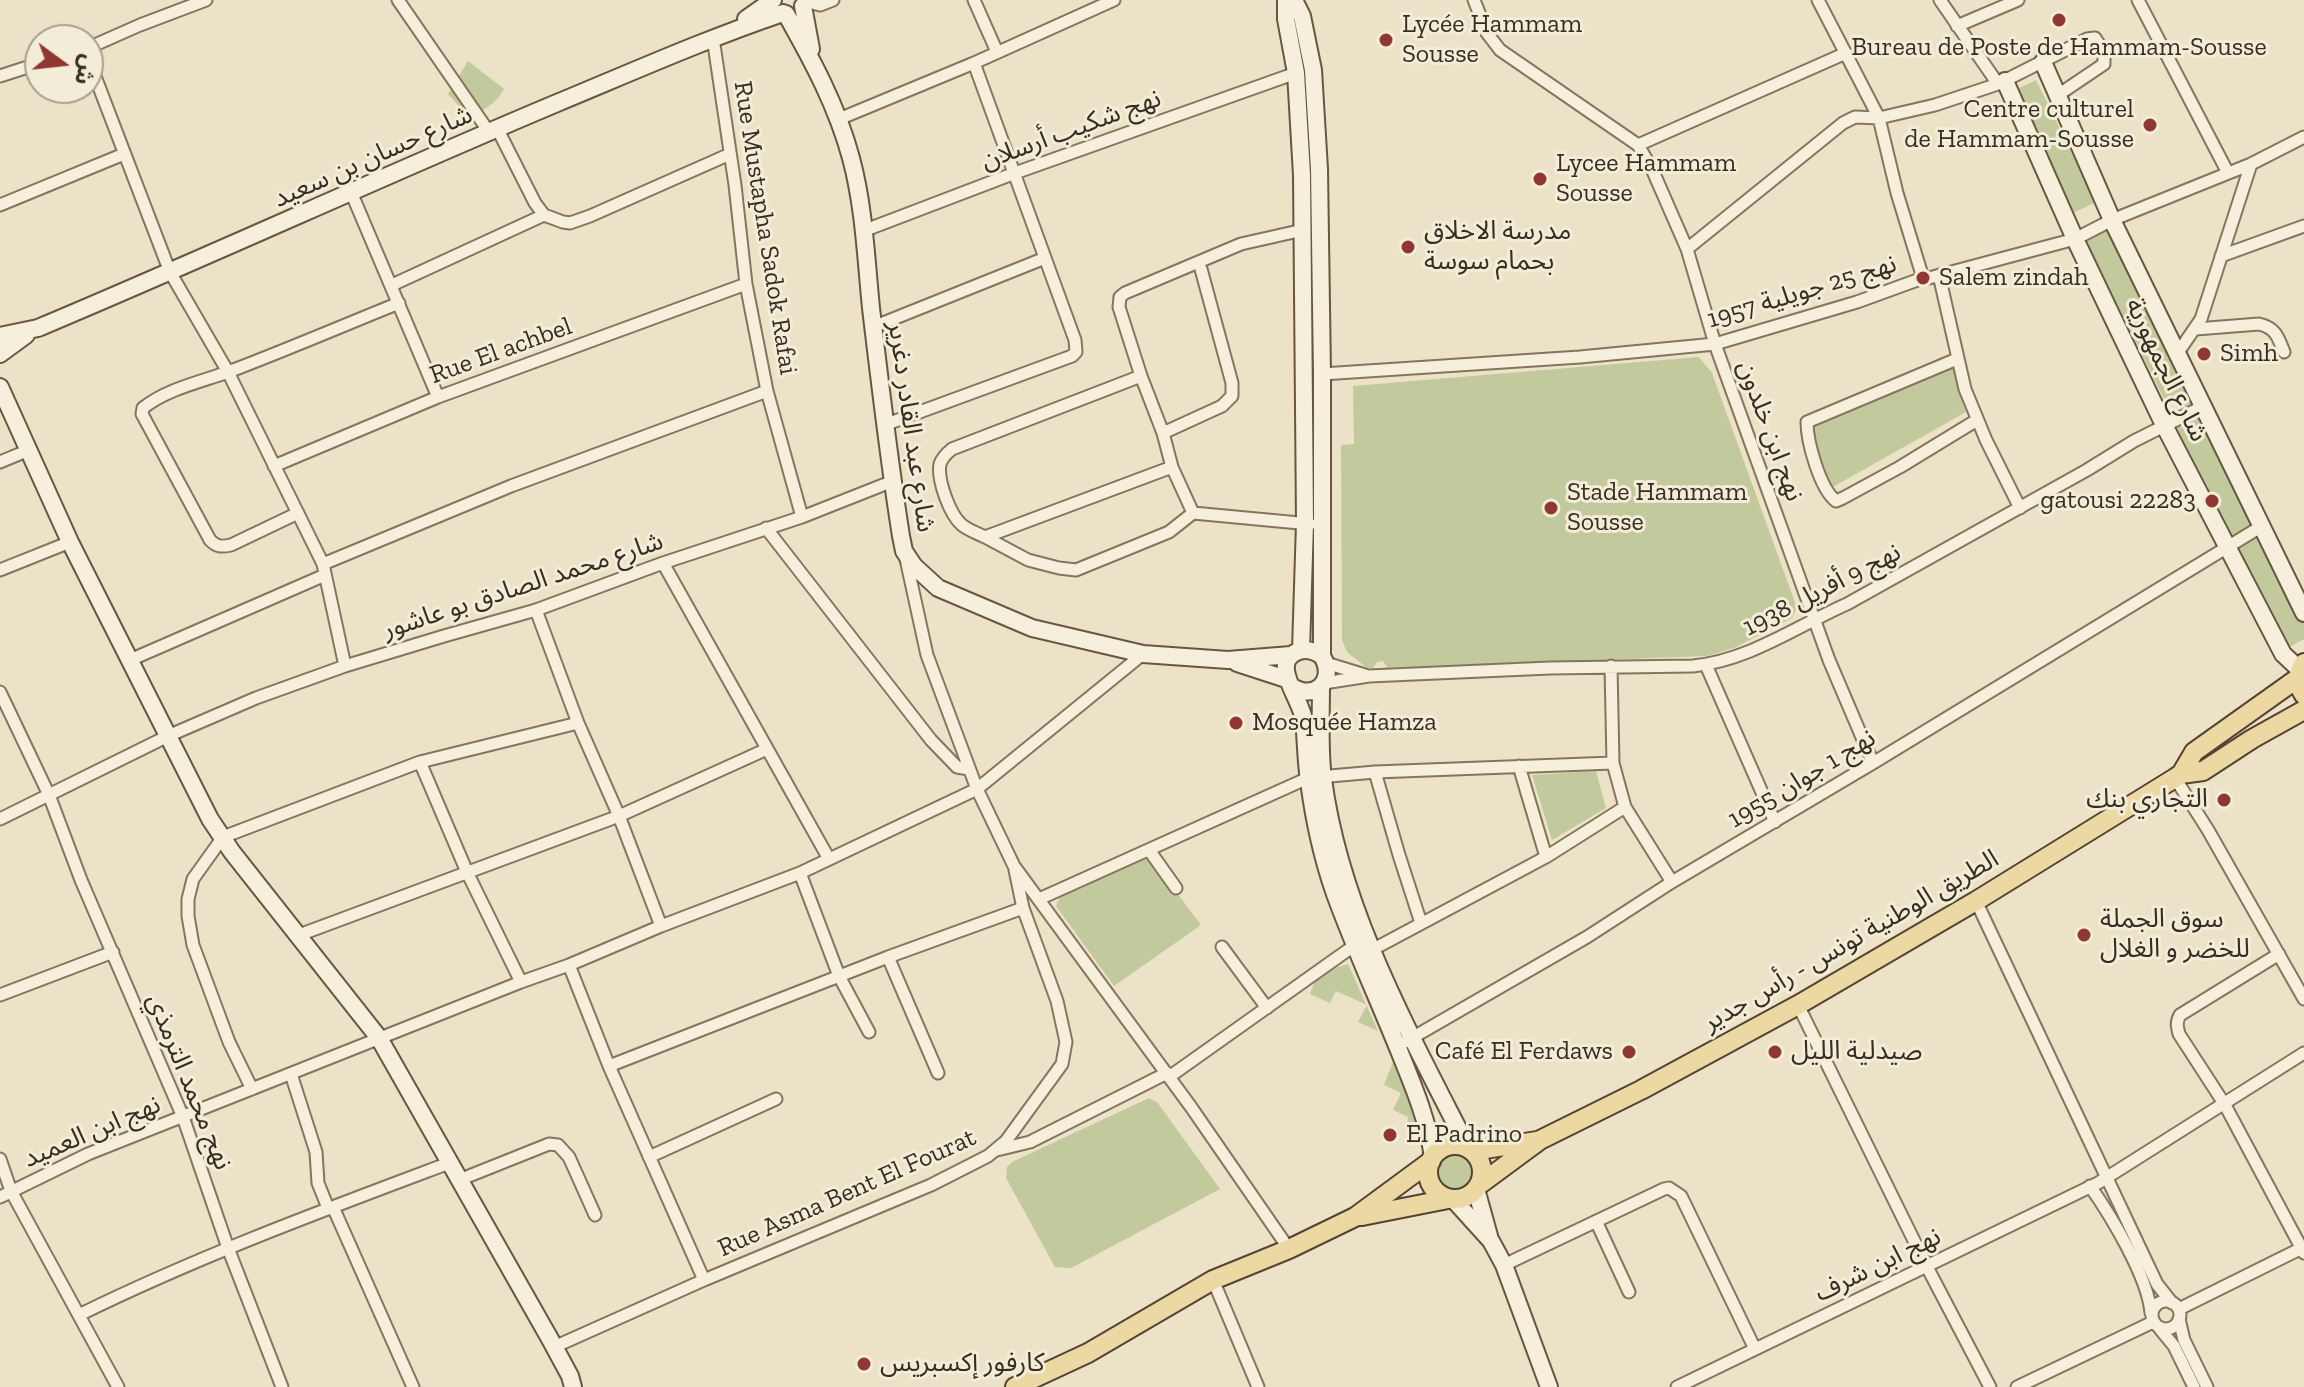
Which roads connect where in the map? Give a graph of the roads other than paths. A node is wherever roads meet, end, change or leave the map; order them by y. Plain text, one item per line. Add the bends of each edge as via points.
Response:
1 (206, 0) edge
2 (398, 0) edge
3 (833, 0) edge
4 (974, 0) edge
5 (1114, 0) edge
6 (1286, 0) edge
7 (1294, 0) edge
8 (1474, 0) edge
9 (1818, 0) edge
10 (1940, 0) edge
11 (2018, 0) edge
12 (2138, 0) edge
13 (804, 2) edge
14 (780, 7) edge
15 (1957, 26) junction
16 (721, 35) junction
17 (104, 41) edge
18 (997, 52) junction
19 (1846, 53) junction
20 (2043, 62) junction
21 (814, 63) junction
22 (974, 63) junction
23 (24, 68) edge
24 (1296, 73) junction
25 (0, 76) edge
26 (2002, 82) junction
27 (2058, 95) junction
28 (104, 101) edge
29 (1879, 118) junction
30 (839, 119) junction
31 (493, 130) junction
32 (2304, 137) edge
33 (1638, 145) junction
34 (124, 154) junction
35 (730, 154) junction
36 (2251, 164) junction
37 (1015, 173) junction
38 (2228, 173) junction
39 (351, 192) junction
40 (0, 205) edge
41 (544, 215) junction
42 (2112, 220) junction
43 (2304, 226) edge
44 (1303, 230) junction
45 (863, 231) junction
46 (2075, 239) junction
47 (1687, 249) junction
48 (2221, 256) junction
49 (1045, 258) junction
50 (1201, 269) dead end
51 (170, 272) junction
52 (1939, 275) junction
53 (1923, 278) junction
54 (746, 284) junction
55 (392, 285) junction
56 (399, 303) junction
57 (873, 327) junction
58 (38, 328) junction
59 (2196, 329) junction
60 (0, 336) edge
61 (1715, 344) junction
62 (2284, 352) dead end
63 (0, 354) edge
64 (2177, 354) junction
65 (1957, 359) junction
66 (228, 372) junction
67 (1322, 374) junction
68 (1141, 376) junction
69 (1, 388) edge
70 (767, 391) junction
71 (438, 397) junction
72 (2204, 406) junction
73 (1977, 420) junction
74 (887, 424) junction
75 (2164, 425) junction
76 (1163, 433) junction
77 (29, 450) junction
78 (0, 462) edge
79 (274, 466) junction
80 (1172, 467) junction
81 (893, 481) junction
82 (2020, 508) junction
83 (298, 513) junction
84 (1193, 513) junction
85 (802, 517) junction
86 (1305, 523) junction
87 (1322, 525) junction
88 (2262, 526) junction
89 (766, 528) junction
90 (985, 537) junction
91 (70, 542) junction
92 (2227, 546) junction
93 (904, 551) junction
94 (663, 563) junction
95 (0, 570) edge
96 (324, 570) junction
97 (536, 610) junction
98 (2304, 613) edge
99 (1814, 619) junction
100 (1296, 653) junction
101 (1143, 654) junction
102 (130, 660) junction
103 (1228, 660) junction
104 (1324, 660) junction
105 (1706, 665) junction
106 (345, 666) junction
107 (1611, 666) junction
108 (1369, 676) junction
109 (2302, 677) edge
110 (1288, 682) junction
111 (1322, 685) junction
112 (0, 692) edge
113 (2304, 710) edge
114 (578, 723) junction
115 (168, 736) junction
116 (767, 749) junction
117 (420, 762) junction
118 (1613, 763) junction
119 (1873, 763) junction
120 (1519, 766) junction
121 (969, 769) junction
122 (1375, 772) junction
123 (2178, 776) junction
124 (1316, 778) junction
125 (977, 789) junction
126 (49, 795) junction
127 (1625, 807) junction
128 (619, 816) junction
129 (0, 819) edge
130 (1775, 822) junction
131 (223, 837) junction
132 (1149, 850) junction
133 (1546, 857) junction
134 (829, 859) junction
135 (1014, 866) junction
136 (467, 872) junction
137 (800, 873) junction
138 (1672, 882) junction
139 (1176, 888) dead end
140 (1039, 899) junction
141 (1976, 901) junction
142 (1023, 908) junction
143 (1421, 923) junction
144 (661, 926) junction
145 (299, 935) junction
146 (1222, 947) dead end
147 (1363, 950) junction
148 (113, 952) junction
149 (2279, 954) junction
150 (888, 957) junction
151 (569, 965) junction
152 (839, 976) junction
153 (521, 982) junction
154 (0, 995) edge
155 (2304, 999) edge
156 (1798, 1005) junction
157 (1267, 1008) junction
158 (869, 1032) dead end
159 (379, 1038) junction
160 (1405, 1042) junction
161 (2304, 1053) edge
162 (609, 1066) junction
163 (938, 1073) dead end
164 (291, 1074) junction
165 (1168, 1075) junction
166 (252, 1089) junction
167 (776, 1099) dead end
168 (2225, 1105) junction
169 (183, 1117) junction
170 (1540, 1140) junction
171 (995, 1150) junction
172 (1470, 1150) junction
173 (649, 1157) junction
174 (0, 1159) edge
175 (1432, 1159) junction
176 (449, 1163) junction
177 (459, 1180) junction
178 (2098, 1182) junction
179 (1478, 1187) junction
180 (5, 1194) edge
181 (1451, 1199) junction
182 (331, 1208) junction
183 (595, 1215) dead end
184 (1355, 1217) junction
185 (1596, 1221) junction
186 (1491, 1241) junction
187 (228, 1248) junction
188 (1289, 1249) junction
189 (2303, 1249) edge
190 (1504, 1265) junction
191 (1926, 1265) junction
192 (704, 1280) junction
193 (1213, 1280) junction
194 (1629, 1292) dead end
195 (2177, 1310) junction
196 (79, 1315) junction
197 (2155, 1321) junction
198 (554, 1347) junction
199 (1755, 1349) junction
200 (2045, 1381) edge
201 (118, 1387) edge
202 (282, 1387) edge
203 (413, 1387) edge
204 (573, 1387) edge
205 (1015, 1387) edge
206 (1258, 1387) edge
207 (1549, 1387) edge
208 (1677, 1387) edge
209 (1990, 1387) edge
210 (2017, 1387) edge
211 (2194, 1387) edge
212 (2207, 1387) edge

1 - 17 street
2 - 31 street
3 - 13 street via 820,5
4 - 18 street
5 - 18 street
6 - 24 street
7 - 67 street via 1313,70
8 - 33 street, نهج ابن خلدون via 1500,50
9 - 19 street
10 - 15 street
11 - 15 street
12 - 38 street
13 - 14 street, شارع حسان بن سعيد via 796,14
13 - 21 street, شارع عبد القادر دغرير
14 - 16 street, شارع حسان بن سعيد
14 - 21 street, شارع عبد القادر دغرير
15 - 26 street
16 - 31 street, شارع حسان بن سعيد
16 - 35 street, Rue Mustapha Sadok Rafai
18 - 22 street
19 - 29 street
19 - 33 street
20 - 26 street
20 - 27 street, شارع الجمهورية
20 - 27 street via 2092,38 2102,47 2104,64
21 - 30 street, شارع عبد القادر دغرير
22 - 30 street
22 - 37 street
23 - 25 street
24 - 37 street, نهج شكيب أرسلان
24 - 44 street
26 - 29 street
26 - 46 street, شارع الجمهورية
27 - 42 street, شارع الجمهورية
28 - 34 street
29 - 47 street via 1855,117 1843,123
29 - 53 street
30 - 45 street, شارع عبد القادر دغرير via 861,201
31 - 39 street, شارع حسان بن سعيد
31 - 41 street
32 - 36 street, نهج 25 جويلية 1957
33 - 47 street, نهج ابن خلدون
34 - 40 street
34 - 51 street
35 - 41 street via 577,220 563,222
35 - 54 street, Rue Mustapha Sadok Rafai
36 - 38 street, نهج 25 جويلية 1957
36 - 48 street
37 - 45 street, نهج شكيب أرسلان
37 - 49 street
38 - 42 street, نهج 25 جويلية 1957
39 - 51 street, شارع حسان بن سعيد
39 - 55 street
41 - 55 street
42 - 46 street, نهج 25 جويلية 1957
42 - 64 street, شارع الجمهورية
43 - 48 street
44 - 68 street via 1241,244 1120,297
44 - 86 street
45 - 57 street, شارع عبد القادر دغرير
46 - 52 street, نهج 25 جويلية 1957
46 - 75 street, شارع الجمهورية
47 - 61 street, نهج ابن خلدون
48 - 59 street
49 - 57 street
49 - 74 street via 1076,352
50 - 76 street via 1232,396 1222,406
51 - 58 street, شارع حسان بن سعيد
51 - 66 street
52 - 53 street, نهج 25 جويلية 1957
52 - 65 street
53 - 61 street, نهج 25 جويلية 1957
54 - 70 street, Rue Mustapha Sadok Rafai
54 - 71 street, Rue El achbel
55 - 56 street
56 - 66 street
56 - 71 street
57 - 74 street, شارع عبد القادر دغرير
58 - 60 street, شارع حسان بن سعيد
58 - 63 street, شارع حسان بن سعيد
59 - 62 street via 2269,326
59 - 64 street
61 - 67 street, نهج 25 جويلية 1957
61 - 99 street, نهج ابن خلدون
64 - 72 street, شارع الجمهورية
65 - 73 street
65 - 73 street via 1807,422 1826,490 1836,501
66 - 79 street
66 - 83 street via 160,397 144,406 142,414 215,545 231,545
67 - 87 street
68 - 76 street
68 - 90 street via 948,451 940,467 948,504 961,524
69 - 77 street
70 - 85 street, Rue Mustapha Sadok Rafai
70 - 96 street via 511,486
71 - 79 street, Rue El achbel
72 - 75 street, نهج 9 أفريل 1938
72 - 88 street, شارع الجمهورية
73 - 82 street
74 - 81 street, شارع عبد القادر دغرير
75 - 82 street, نهج 9 أفريل 1938
75 - 92 street, شارع الجمهورية
76 - 80 street
77 - 78 street
77 - 91 street
79 - 83 street
80 - 84 street
80 - 90 street
81 - 85 street, شارع محمد الصادق بو عاشور
81 - 93 street, شارع عبد القادر دغرير
82 - 99 street, نهج 9 أفريل 1938
83 - 96 street
84 - 86 street
84 - 90 street via 1169,532 1076,570 1028,560
85 - 89 street, شارع محمد الصادق بو عاشور
86 - 87 street
86 - 100 street
87 - 104 street
88 - 92 street, نهج 1 جوان 1955
88 - 98 street, شارع الجمهورية
89 - 94 street, شارع محمد الصادق بو عاشور
89 - 121 street via 931,740 957,767
91 - 95 street
91 - 102 street
92 - 109 street, شارع الجمهورية via 2283,654
92 - 119 street, نهج 1 جوان 1955
93 - 101 street, شارع عبد القادر دغرير via 930,582 968,602 1032,628
93 - 121 street via 927,655
94 - 97 street, شارع محمد الصادق بو عاشور
94 - 116 street
96 - 102 street
96 - 106 street
97 - 106 street, شارع محمد الصادق بو عاشور
97 - 114 street
99 - 105 street, نهج 9 أفريل 1938 via 1770,644
99 - 119 street, نهج ابن خلدون
100 - 103 street, شارع عبد القادر دغرير
100 - 104 street via 1316,651
100 - 110 street via 1286,662
101 - 103 street, شارع عبد القادر دغرير
101 - 125 street, نهج ابن العميد
102 - 115 street
103 - 110 street, شارع عبد القادر دغرير
104 - 108 street
104 - 111 street via 1327,677
105 - 107 street, نهج 9 أفريل 1938
105 - 130 street
106 - 115 street, شارع محمد الصادق بو عاشور
107 - 108 street, نهج 9 أفريل 1938
107 - 118 street
108 - 111 street
109 - 123 main road, الطريق الوطنية تونس - رأس جدير via 2194,752
110 - 111 street via 1306,692
110 - 124 street via 1304,719
111 - 124 street
112 - 126 street, نهج محمد الترمذي
113 - 123 main road, الطريق الوطنية تونس - رأس جدير via 2203,771
114 - 117 street
114 - 128 street
115 - 126 street, شارع محمد الصادق بو عاشور
115 - 131 street
116 - 128 street
116 - 134 street
117 - 131 street
117 - 136 street
118 - 120 street
118 - 127 street
119 - 130 street, نهج 1 جوان 1955
120 - 122 street
120 - 133 street
121 - 125 street
122 - 124 street
122 - 143 street
123 - 141 main road, الطريق الوطنية تونس - رأس جدير
123 - 149 street
124 - 132 street
124 - 147 street via 1327,870
125 - 134 street, نهج ابن العميد
125 - 135 street
126 - 129 street
126 - 148 street, نهج محمد الترمذي
127 - 133 street
127 - 138 street
128 - 136 street
128 - 144 street
130 - 138 street, نهج 1 جوان 1955
131 - 145 street
131 - 166 street via 193,879 188,916 193,945
132 - 139 street
132 - 140 street
133 - 143 street
134 - 137 street, نهج ابن العميد
135 - 140 street
135 - 142 street, Rue Asma Bent El Fourat
136 - 145 street
136 - 153 street
137 - 144 street, نهج ابن العميد
137 - 152 street
138 - 160 street, نهج 1 جوان 1955
140 - 165 street
141 - 156 main road, الطريق الوطنية تونس - رأس جدير
141 - 178 street
142 - 150 street
142 - 171 street, Rue Asma Bent El Fourat via 1066,1042 1062,1064
143 - 147 street
144 - 151 street, نهج ابن العميد
145 - 159 street
146 - 157 street
147 - 157 street
147 - 160 street
148 - 154 street
148 - 169 street, نهج محمد الترمذي
149 - 155 street
149 - 168 street via 2177,1021 2179,1034
150 - 152 street
150 - 163 street
151 - 153 street, نهج ابن العميد
151 - 162 street
152 - 158 street
152 - 162 street
153 - 159 street, نهج ابن العميد
156 - 170 main road, الطريق الوطنية تونس - رأس جدير
156 - 191 street
157 - 165 street
159 - 164 street, نهج ابن العميد
159 - 176 street
160 - 172 street
160 - 175 street
161 - 168 street, نهج ابن شرف
162 - 173 street
164 - 166 street, نهج ابن العميد
164 - 182 street via 316,1152 318,1183
165 - 171 street via 1030,1142
165 - 188 street
166 - 169 street, نهج ابن العميد
167 - 173 street
168 - 178 street, نهج ابن شرف
168 - 189 street
169 - 180 street, نهج ابن العميد
169 - 187 street, نهج محمد الترمذي
170 - 172 main road, الطريق الوطنية تونس - رأس جدير
170 - 179 main road, الطريق الوطنية تونس - رأس جدير
171 - 192 street, Rue Asma Bent El Fourat via 931,1185
172 - 175 main road via 1449,1146
172 - 179 main road via 1482,1167
173 - 192 street
174 - 180 street
175 - 181 main road via 1432,1187
175 - 184 main road
176 - 177 street
176 - 182 street
177 - 183 street via 558,1145 569,1157
177 - 198 street
178 - 191 street, نهج ابن شرف
178 - 195 street
178 - 197 street via 2104,1206 2147,1288
179 - 181 main road via 1466,1197
179 - 186 street
180 - 196 street
181 - 184 main road
181 - 186 street
182 - 187 street
182 - 203 street
184 - 188 main road
185 - 190 street
185 - 194 street
185 - 199 street via 1664,1189 1676,1191
186 - 190 street
187 - 196 street
187 - 202 street, نهج محمد الترمذي
188 - 193 main road
189 - 195 street
190 - 207 street
191 - 199 street, نهج ابن شرف
191 - 209 street
192 - 198 street, Rue Asma Bent El Fourat
193 - 205 main road via 1088,1353
193 - 206 street
195 - 197 street via 2170,1329
195 - 197 street via 2159,1302 2153,1309
195 - 212 street via 2184,1340
196 - 201 street
197 - 200 street
197 - 211 street
198 - 204 street
199 - 208 street, نهج ابن شرف
200 - 210 street

